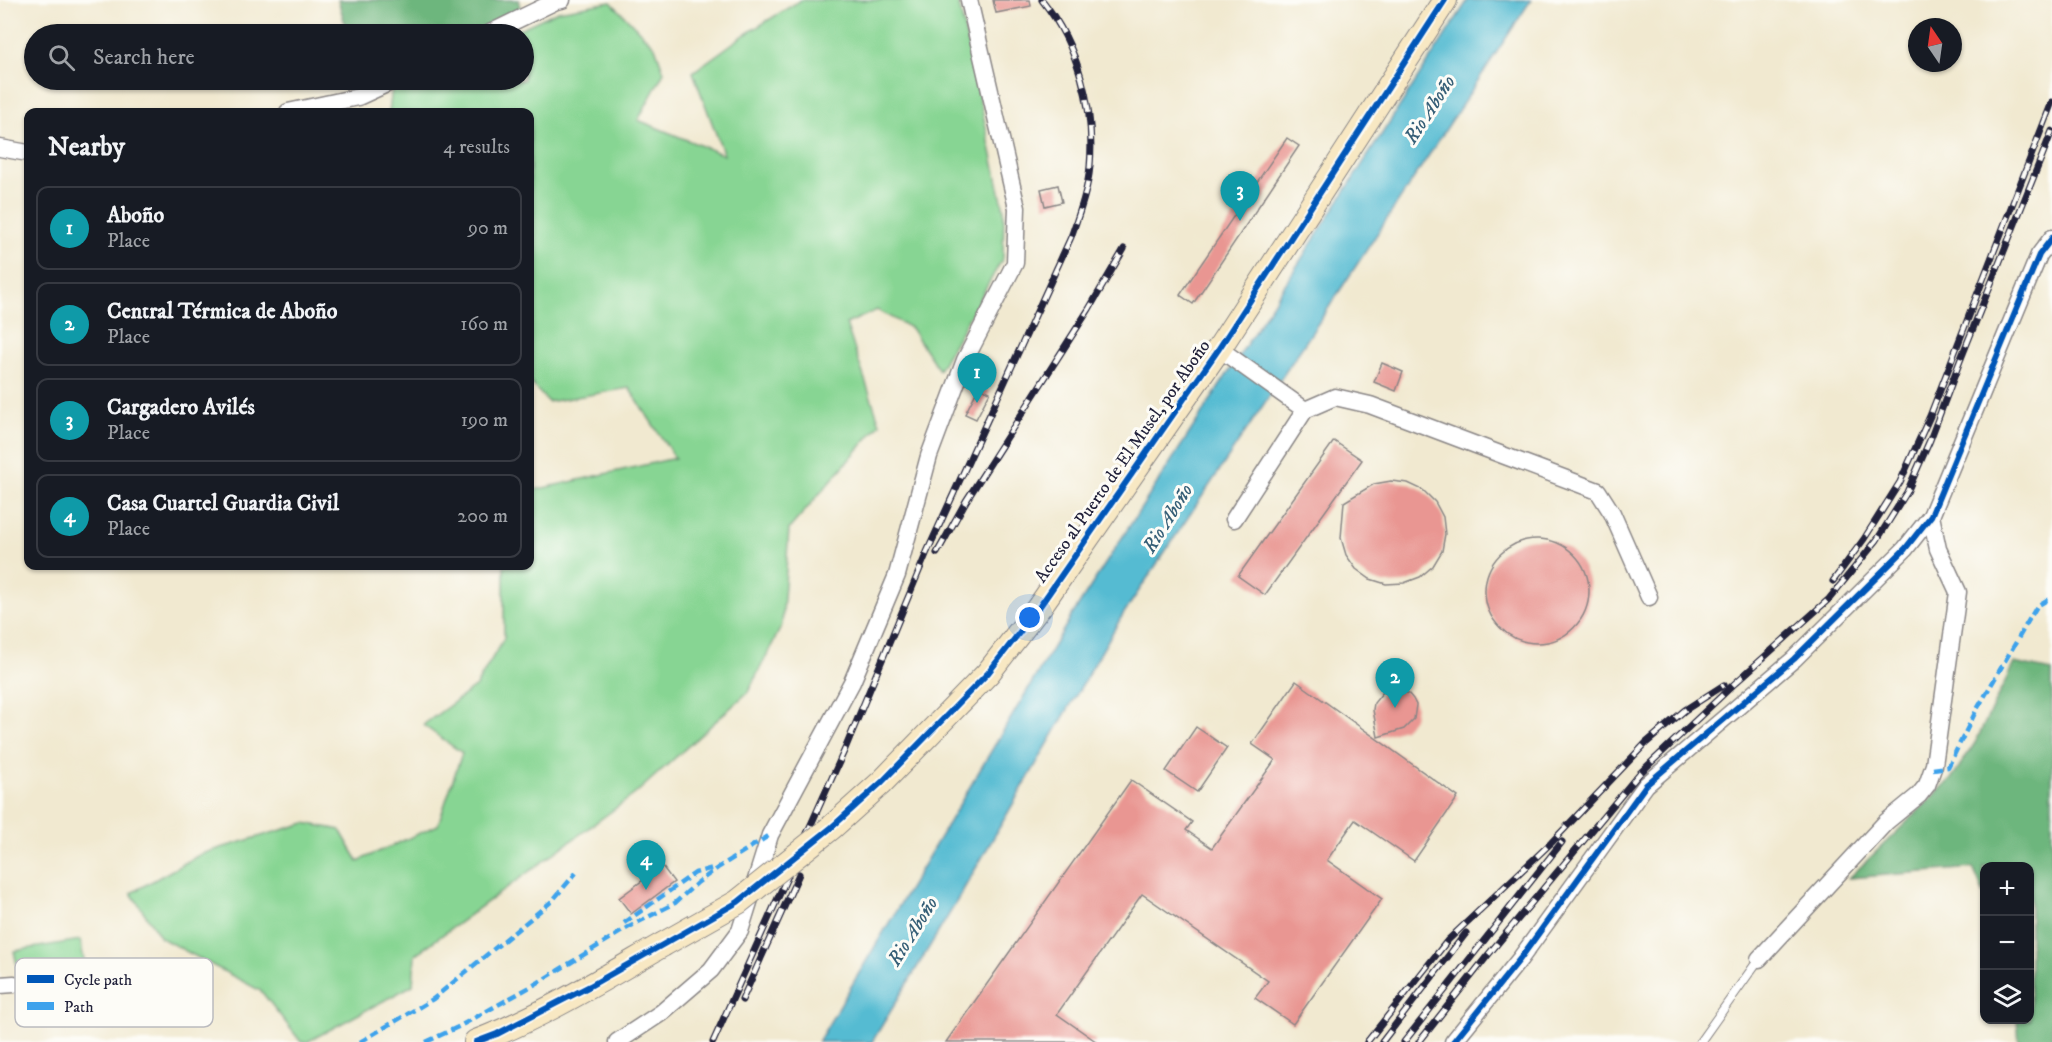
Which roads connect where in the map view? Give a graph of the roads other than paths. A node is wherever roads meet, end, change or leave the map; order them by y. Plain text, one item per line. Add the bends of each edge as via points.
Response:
1 (558, 0) edge
2 (969, 0) edge
3 (1445, 0) edge
4 (509, 24) edge
5 (373, 90) edge
6 (307, 108) edge
7 (0, 148) edge
8 (24, 152) edge
9 (2052, 238) edge
10 (1223, 353) junction
11 (1305, 410) junction
12 (1931, 516) junction
13 (1234, 519) dead end
14 (1650, 597) dead end
15 (1759, 959) joint
16 (476, 1042) edge
17 (617, 1042) edge
18 (1453, 1042) edge
19 (1700, 1042) edge

1 - 4 street
2 - 17 street via 1017,208 1016,263 961,371 929,456 897,575 852,682 770,835 740,931 711,970 661,1013
3 - 10 street, Acceso al Puerto de El Musel, por Aboño
5 - 6 street
7 - 8 street
9 - 12 street via 2039,255
10 - 11 street
10 - 16 street, Acceso al Puerto de El Musel, por Aboño, bridge via 988,674 882,782 738,902 590,986
11 - 13 street
11 - 14 street via 1335,396 1370,405 1598,491
12 - 15 street via 1938,549 1958,592 1934,765 1927,785 1886,822
12 - 18 street via 1905,549 1794,659 1646,785 1520,959
15 - 19 lane

